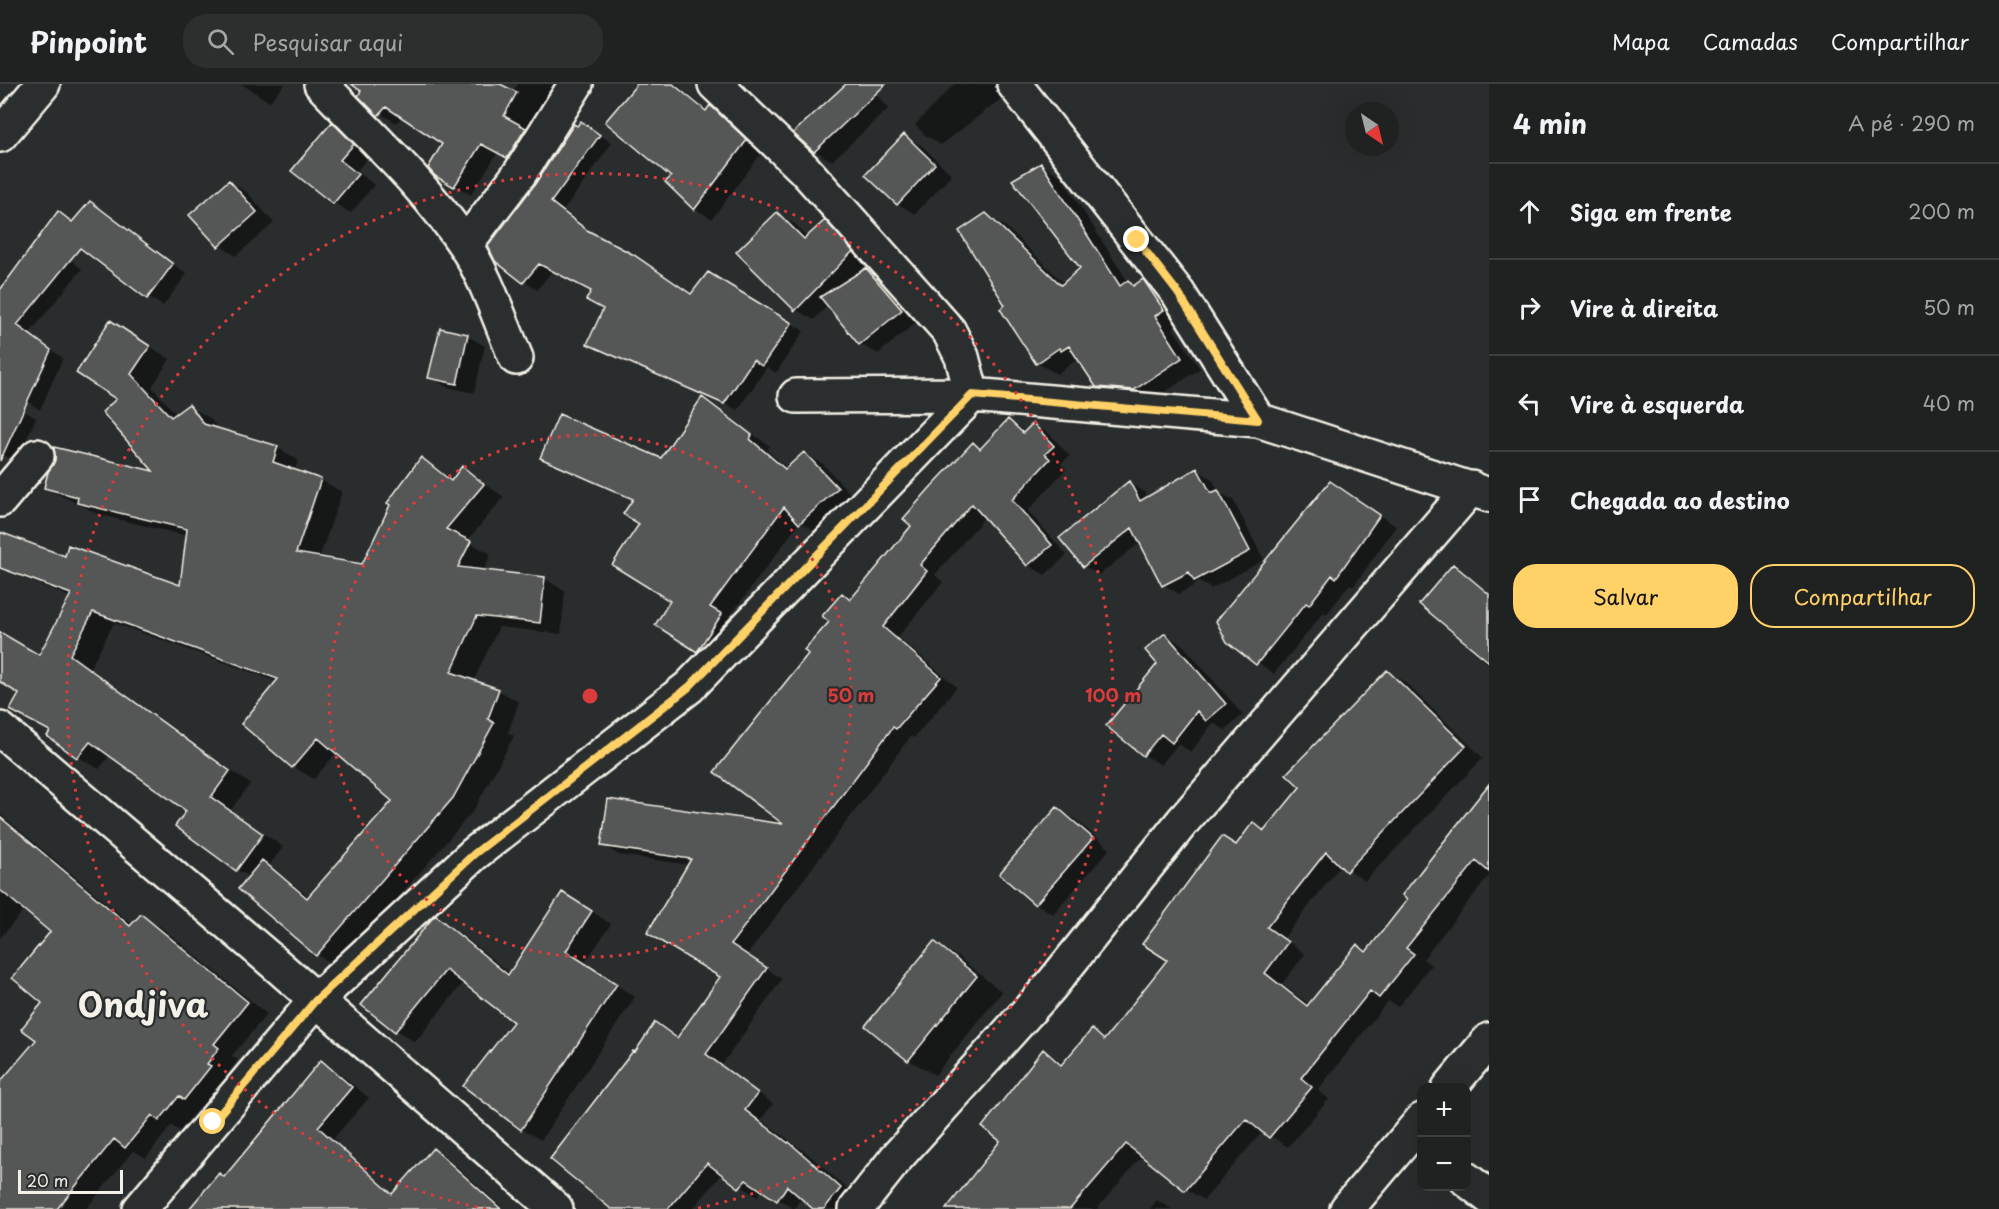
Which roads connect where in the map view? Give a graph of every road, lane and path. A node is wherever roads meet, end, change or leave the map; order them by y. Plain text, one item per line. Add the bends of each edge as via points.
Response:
1 (43, 84) edge
2 (321, 84) edge
3 (576, 84) edge
4 (715, 84) edge
5 (1014, 84) edge
6 (0, 135) edge
7 (465, 245) junction
8 (516, 358) dead end
9 (972, 395) junction
10 (796, 396) dead end
11 (1258, 420) junction
12 (37, 456) dead end
13 (1480, 491) edge
14 (0, 500) edge
15 (0, 729) edge
16 (315, 1001) junction
17 (1489, 1040) edge
18 (1453, 1083) edge
19 (1417, 1133) edge
20 (1471, 1182) edge
21 (1489, 1197) edge
22 (140, 1209) edge
23 (556, 1209) edge
24 (856, 1209) edge
25 (1347, 1209) edge

1 - 6 street
2 - 7 street via 421,190
3 - 7 street via 520,173
4 - 9 street via 804,169 949,331 963,357
5 - 11 street via 1178,293
7 - 8 street
9 - 10 street
9 - 11 street
9 - 16 street via 689,687 474,854
11 - 13 street
12 - 14 street
13 - 24 street via 1184,821 1048,988 898,1156
15 - 16 street
16 - 22 street
16 - 23 street
17 - 18 street
19 - 25 street
20 - 21 street

